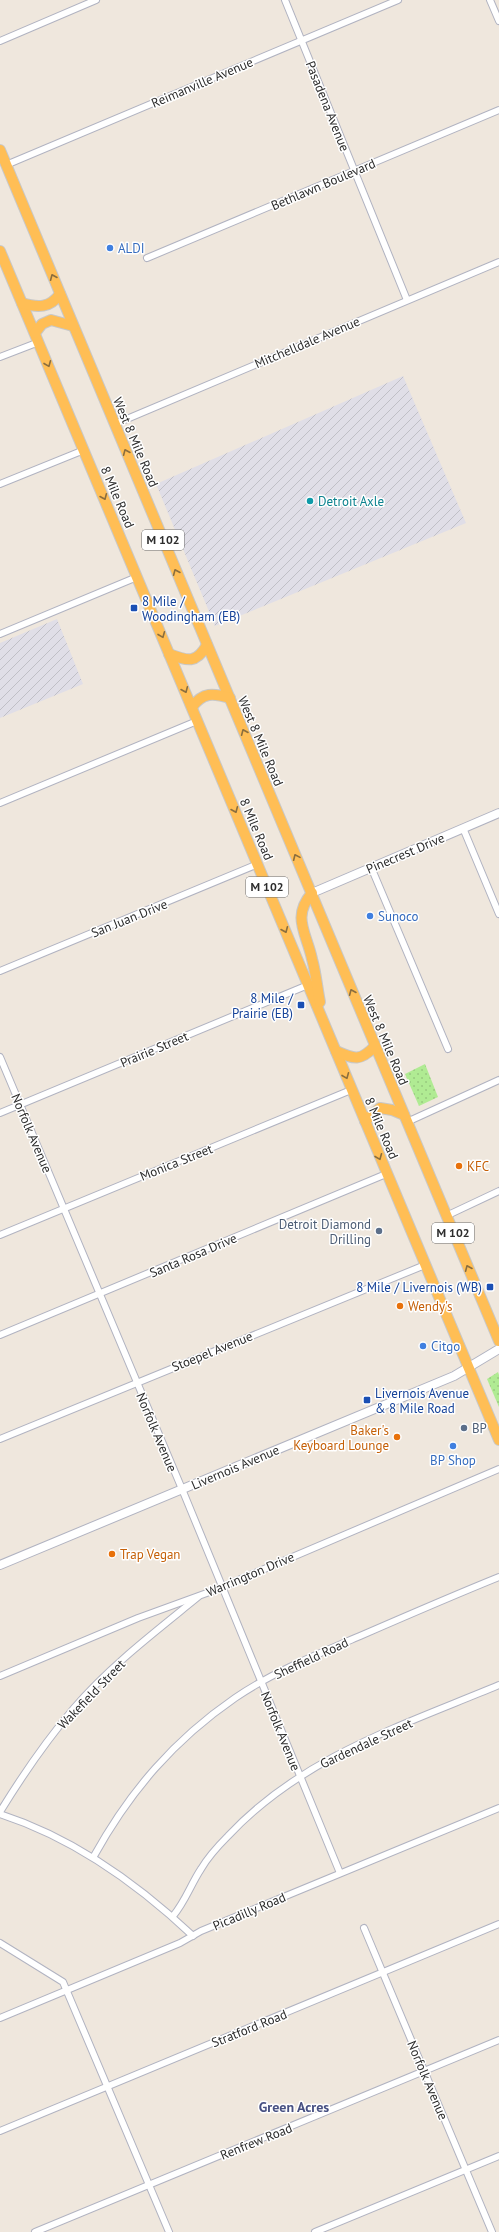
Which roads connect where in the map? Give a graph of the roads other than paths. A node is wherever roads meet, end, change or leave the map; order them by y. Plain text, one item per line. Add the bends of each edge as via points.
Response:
1 (96, 0) edge
2 (285, 0) edge
3 (398, 0) edge
4 (490, 0) edge
5 (499, 21) edge
6 (302, 40) junction
7 (0, 41) edge
8 (499, 110) edge
9 (0, 150) edge
10 (6, 165) junction
11 (355, 171) junction
12 (0, 251) edge
13 (147, 258) dead end
14 (499, 262) edge
15 (60, 294) junction
16 (407, 300) junction
17 (22, 303) junction
18 (73, 326) junction
19 (37, 337) junction
20 (0, 357) edge
21 (115, 424) junction
22 (84, 450) junction
23 (0, 484) edge
24 (137, 577) junction
25 (0, 634) edge
26 (207, 645) junction
27 (170, 654) junction
28 (230, 698) junction
29 (192, 707) junction
30 (197, 721) junction
31 (0, 803) edge
32 (499, 813) edge
33 (463, 828) junction
34 (258, 864) junction
35 (371, 867) junction
36 (312, 893) junction
37 (499, 914) edge
38 (0, 971) edge
39 (308, 985) junction
40 (323, 1020) junction
41 (375, 1046) junction
42 (448, 1050) dead end
43 (336, 1051) junction
44 (0, 1057) edge
45 (499, 1080) edge
46 (352, 1090) junction
47 (20, 1104) junction
48 (0, 1113) edge
49 (405, 1119) junction
50 (365, 1121) junction
51 (386, 1174) junction
52 (499, 1191) edge
53 (63, 1208) junction
54 (446, 1216) junction
55 (0, 1235) edge
56 (425, 1265) junction
57 (99, 1294) junction
58 (0, 1335) edge
59 (499, 1342) edge
60 (499, 1349) edge
61 (469, 1368) junction
62 (136, 1382) junction
63 (0, 1439) edge
64 (499, 1440) edge
65 (499, 1469) edge
66 (182, 1489) junction
67 (0, 1565) edge
68 (499, 1577) edge
69 (221, 1586) junction
70 (202, 1594) junction
71 (0, 1676) edge
72 (261, 1682) junction
73 (499, 1685) edge
74 (299, 1775) junction
75 (499, 1808) edge
76 (0, 1813) edge
77 (94, 1856) junction
78 (340, 1873) junction
79 (173, 1916) junction
80 (499, 1924) edge
81 (364, 1928) dead end
82 (193, 1936) junction
83 (0, 1943) edge
84 (383, 1972) junction
85 (68, 1990) junction
86 (0, 2018) edge
87 (499, 2040) edge
88 (425, 2071) junction
89 (108, 2086) junction
90 (0, 2131) edge
91 (499, 2156) edge
92 (466, 2170) junction
93 (149, 2185) junction
94 (36, 2232) edge
95 (169, 2232) edge
96 (315, 2232) edge
97 (492, 2232) edge

1 - 7 street
2 - 6 street, Pasadena Avenue
3 - 6 street, Reimanville Avenue
4 - 5 street
6 - 10 street, Reimanville Avenue
6 - 11 street, Pasadena Avenue
8 - 11 street, Bethlawn Boulevard
9 - 10 highway, West 8 Mile Road / M 102
15 -> 10 highway, West 8 Mile Road / M 102
11 - 13 street, Bethlawn Boulevard
11 - 16 street, Pasadena Avenue
12 - 17 highway, 8 Mile Road / M 102
14 - 16 street, Mitchelldale Avenue
15 - 17 highway via 51,304 45,306
15 - 18 highway, West 8 Mile Road / M 102
16 - 21 street, Mitchelldale Avenue
17 - 19 highway, 8 Mile Road / M 102
18 - 19 highway via 51,320 42,324
18 - 21 highway, West 8 Mile Road / M 102
19 - 20 street
19 -> 22 highway, 8 Mile Road / M 102
26 -> 21 highway, West 8 Mile Road / M 102
22 - 23 street
22 -> 24 highway, 8 Mile Road / M 102
24 - 25 street
24 -> 27 highway, 8 Mile Road / M 102
26 - 27 highway via 202,654 193,659 182,659
26 - 28 highway, West 8 Mile Road / M 102
27 -> 29 highway, 8 Mile Road / M 102
28 - 29 highway via 206,694
36 -> 28 highway, West 8 Mile Road / M 102
29 - 30 highway, 8 Mile Road / M 102
30 - 31 street
30 -> 34 highway, 8 Mile Road / M 102
32 - 33 street, Pinecrest Drive
33 - 35 street, Pinecrest Drive
33 - 37 street
34 - 38 street, San Juan Drive
34 -> 39 highway, 8 Mile Road / M 102
35 - 36 street, Pinecrest Drive
35 - 42 street
36 - 40 highway via 303,907 301,925 312,958
41 -> 36 highway, West 8 Mile Road / M 102
39 - 40 highway, 8 Mile Road / M 102
39 - 47 street, Prairie Street
40 - 43 highway, 8 Mile Road / M 102
41 - 43 highway via 359,1058
41 - 49 highway, West 8 Mile Road / M 102
43 -> 46 highway, 8 Mile Road / M 102
44 - 47 street, Norfolk Avenue
45 - 49 street
46 - 50 highway, 8 Mile Road / M 102
46 - 53 street, Monica Street
47 - 48 street, Prairie Street
47 - 53 street, Norfolk Avenue
49 - 50 highway via 392,1110 380,1108
49 - 54 highway, West 8 Mile Road / M 102
50 -> 51 highway, 8 Mile Road / M 102
51 - 56 highway, 8 Mile Road / M 102
51 - 57 street, Santa Rosa Drive
52 - 54 street
53 - 55 street, Monica Street
53 - 57 street, Norfolk Avenue
59 -> 54 highway, West 8 Mile Road / M 102
56 - 61 highway, 8 Mile Road / M 102
56 - 62 street, Stoepel Avenue
57 - 58 street, Santa Rosa Drive
57 - 62 street, Norfolk Avenue
60 - 61 street, Livernois Avenue
61 - 64 highway, 8 Mile Road / M 102
61 - 66 street, Livernois Avenue
62 - 63 street, Stoepel Avenue
62 - 66 street, Norfolk Avenue
65 - 69 street, Warrington Drive
66 - 67 street, Livernois Avenue
66 - 69 street, Norfolk Avenue
68 - 72 street, Sheffield Road via 334,1647
69 - 70 street, Warrington Drive
69 - 72 street, Norfolk Avenue
70 - 71 street, Warrington Drive
70 - 76 street, Wakefield Street via 124,1658 75,1707 32,1762
72 - 74 street, Norfolk Avenue
72 - 77 street, Sheffield Road via 210,1716 163,1758 131,1796
73 - 74 street, Gardendale Street via 345,1749
74 - 78 street, Norfolk Avenue
74 - 79 street, Gardendale Street via 259,1805 227,1837 201,1869
75 - 78 street, Picadilly Road
76 - 77 street
77 - 79 street
78 - 82 street, Picadilly Road
79 - 82 street
80 - 84 street, Stratford Road
81 - 84 street, Norfolk Avenue
82 - 85 street, Picadilly Road
83 - 85 street via 63,1982
84 - 88 street, Norfolk Avenue
84 - 89 street, Stratford Road
85 - 86 street, Picadilly Road
85 - 89 street
87 - 88 street, Renfrew Road
88 - 92 street, Norfolk Avenue
88 - 93 street, Renfrew Road
89 - 90 street, Stratford Road
89 - 93 street
91 - 92 street
92 - 96 street
92 - 97 street, Norfolk Avenue
93 - 94 street, Renfrew Road
93 - 95 street

